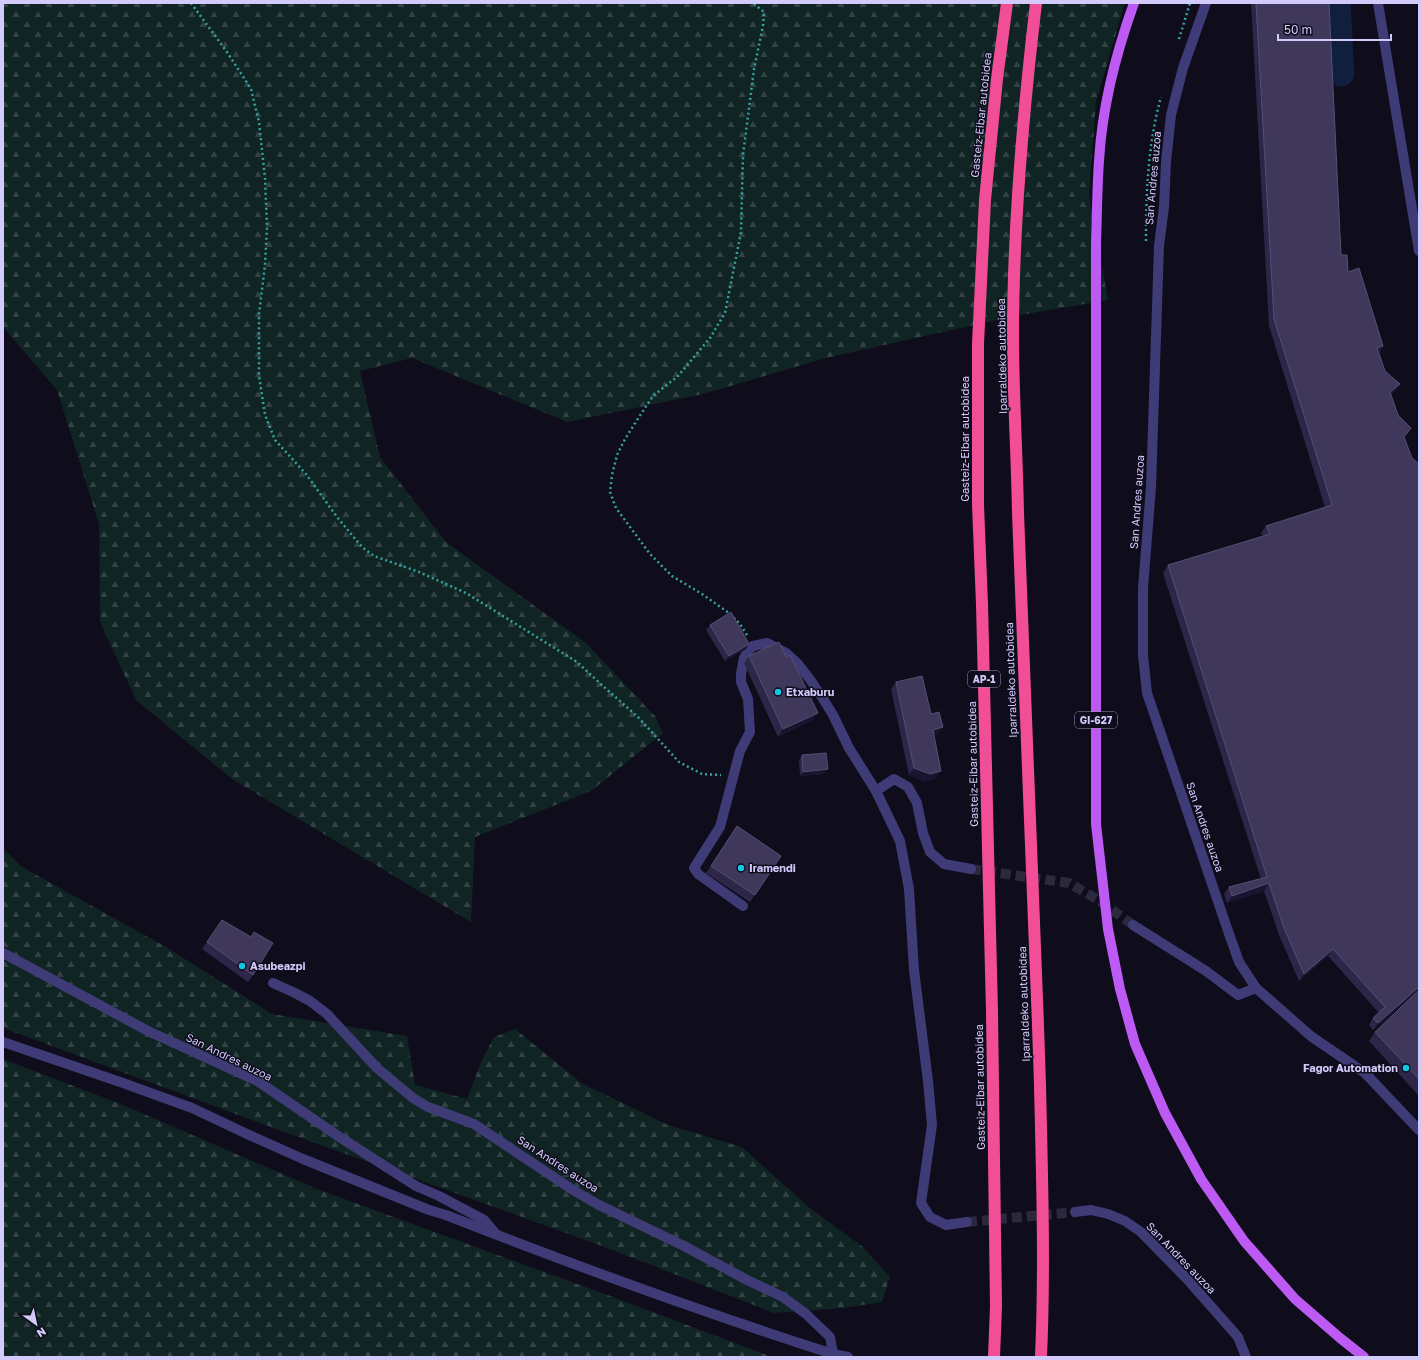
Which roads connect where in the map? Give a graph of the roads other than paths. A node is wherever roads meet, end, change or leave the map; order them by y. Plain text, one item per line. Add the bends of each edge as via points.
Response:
1 (1007, 3) edge
2 (1036, 3) edge
3 (1134, 3) edge
4 (1206, 3) edge
5 (1378, 3) edge
6 (1419, 251) edge
7 (876, 791) junction
8 (972, 869) tunnel mouth
9 (743, 906) dead end
10 (1133, 925) tunnel mouth
11 (3, 952) edge
12 (273, 982) dead end
13 (1256, 988) junction
14 (3, 1042) edge
15 (1419, 1130) edge
16 (1075, 1212) tunnel mouth
17 (967, 1222) tunnel mouth
18 (496, 1235) junction
19 (833, 1354) junction
20 (848, 1357) edge
21 (994, 1357) edge
22 (1041, 1357) edge
23 (1246, 1357) edge
24 (1364, 1357) edge

1 - 21 highway, Gasteiz-Eibar autobidea / AP-1 via 985,200 978,352 978,505 992,1012 996,1306
2 - 22 highway, Iparraldeko autobidea via 1027,76 1017,203 1013,336 1037,985 1043,1204
3 - 24 main road, GI-627 via 1121,41 1104,118 1099,160 1096,244 1096,824 1108,929 1120,989 1135,1044 1165,1113 1201,1179 1244,1241 1295,1299
4 - 13 street, San Andres auzoa via 1183,68 1171,115 1166,162 1159,246 1151,487 1143,588 1143,655 1147,693 1227,928 1240,962
5 - 6 street
7 - 8 street via 894,779 908,787 916,803 930,852 944,864
7 - 9 street via 849,748 833,714 798,664 786,653 767,643 749,650 744,658 741,682 748,699 750,732 740,751 720,827 694,868 698,874
7 - 17 street via 900,841 909,889 914,970 932,1125 921,1203 930,1217 946,1225
10 - 13 street via 1206,971 1238,995
11 - 18 street, San Andres auzoa via 148,1031 258,1082 416,1186 484,1220
12 - 19 street, San Andres auzoa via 310,1001 327,1014 377,1068 422,1104 474,1124 597,1204 783,1297 830,1337
13 - 15 street, San Andres auzoa via 1312,1036 1365,1073
14 - 18 street via 192,1108 356,1181
16 - 23 street, San Andres auzoa via 1091,1210 1108,1214 1141,1232 1238,1337
18 - 19 street via 728,1320
19 - 20 street

